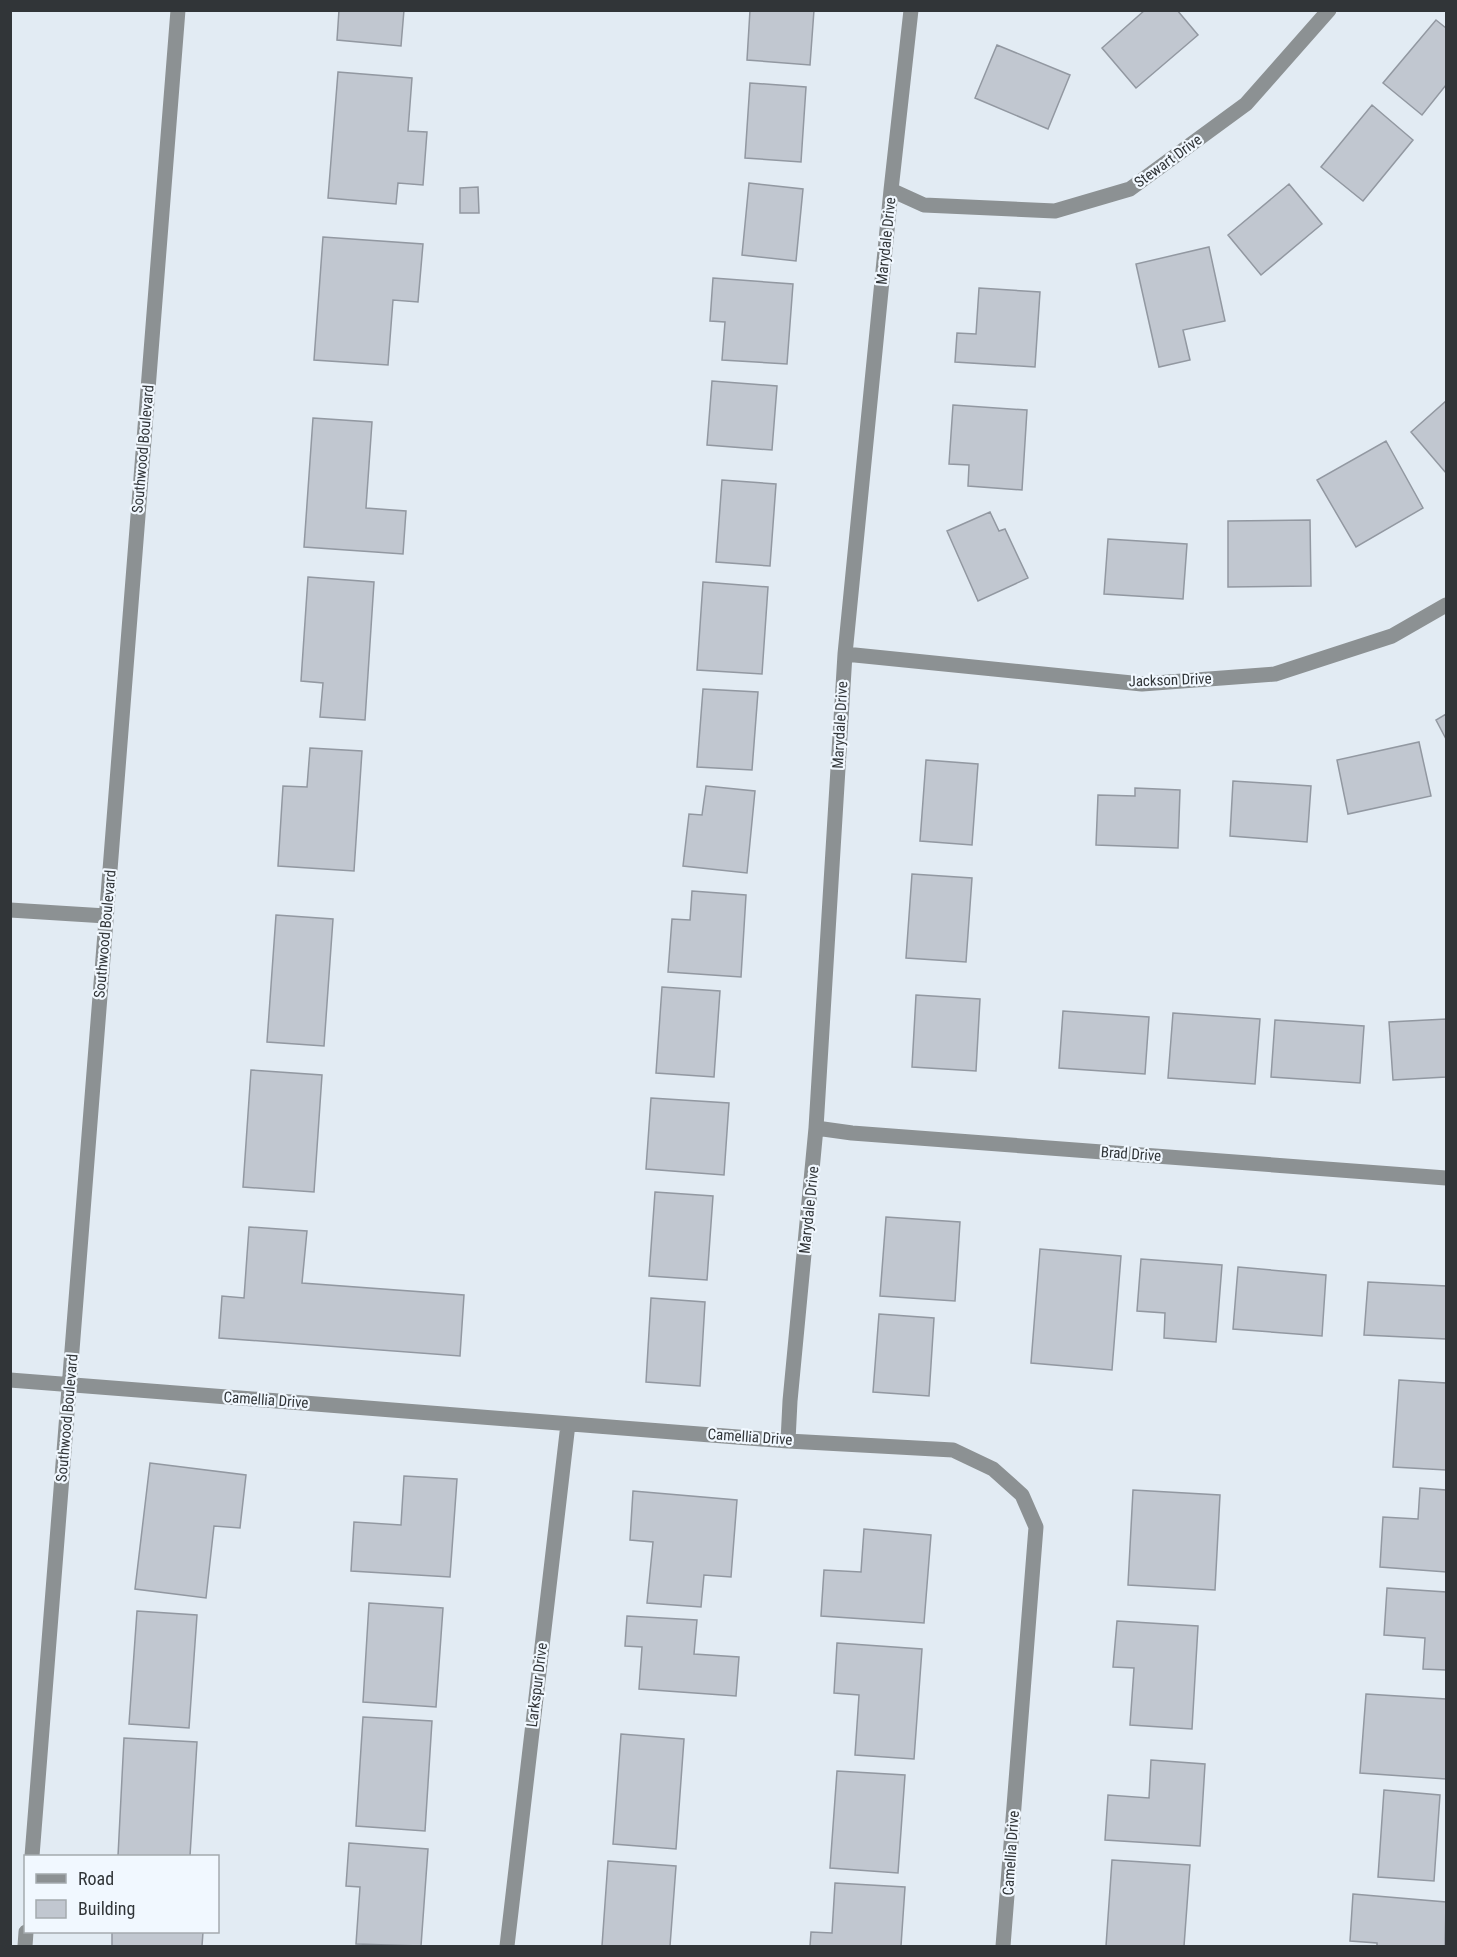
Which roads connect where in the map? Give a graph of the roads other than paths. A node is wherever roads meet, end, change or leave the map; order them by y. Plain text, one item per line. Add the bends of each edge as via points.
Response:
1 (178, 10) edge
2 (911, 10) edge
3 (1329, 10) edge
4 (891, 190) junction
5 (1446, 606) edge
6 (845, 654) junction
7 (10, 910) edge
8 (106, 916) junction
9 (816, 1128) junction
10 (1446, 1178) edge
11 (10, 1380) edge
12 (69, 1385) junction
13 (568, 1424) junction
14 (788, 1440) junction
15 (32, 1855) edge
16 (507, 1947) edge
17 (1003, 1947) edge

1 - 8 street, Southwood Boulevard
2 - 4 street, Marydale Drive
3 - 4 street, Stewart Drive via 1246,104 1130,189 1055,211 924,205
4 - 6 street, Marydale Drive
5 - 6 street, Jackson Drive via 1392,636 1275,674 1142,684
6 - 9 street, Marydale Drive
7 - 8 street
8 - 12 street, Southwood Boulevard
9 - 10 street, Brad Drive
9 - 14 street, Marydale Drive
11 - 12 street, Camellia Drive
12 - 13 street, Camellia Drive
12 - 15 street, Southwood Boulevard
13 - 14 street, Camellia Drive
13 - 16 street, Larkspur Drive
14 - 17 street, Camellia Drive via 952,1450 993,1469 1022,1495 1036,1527

